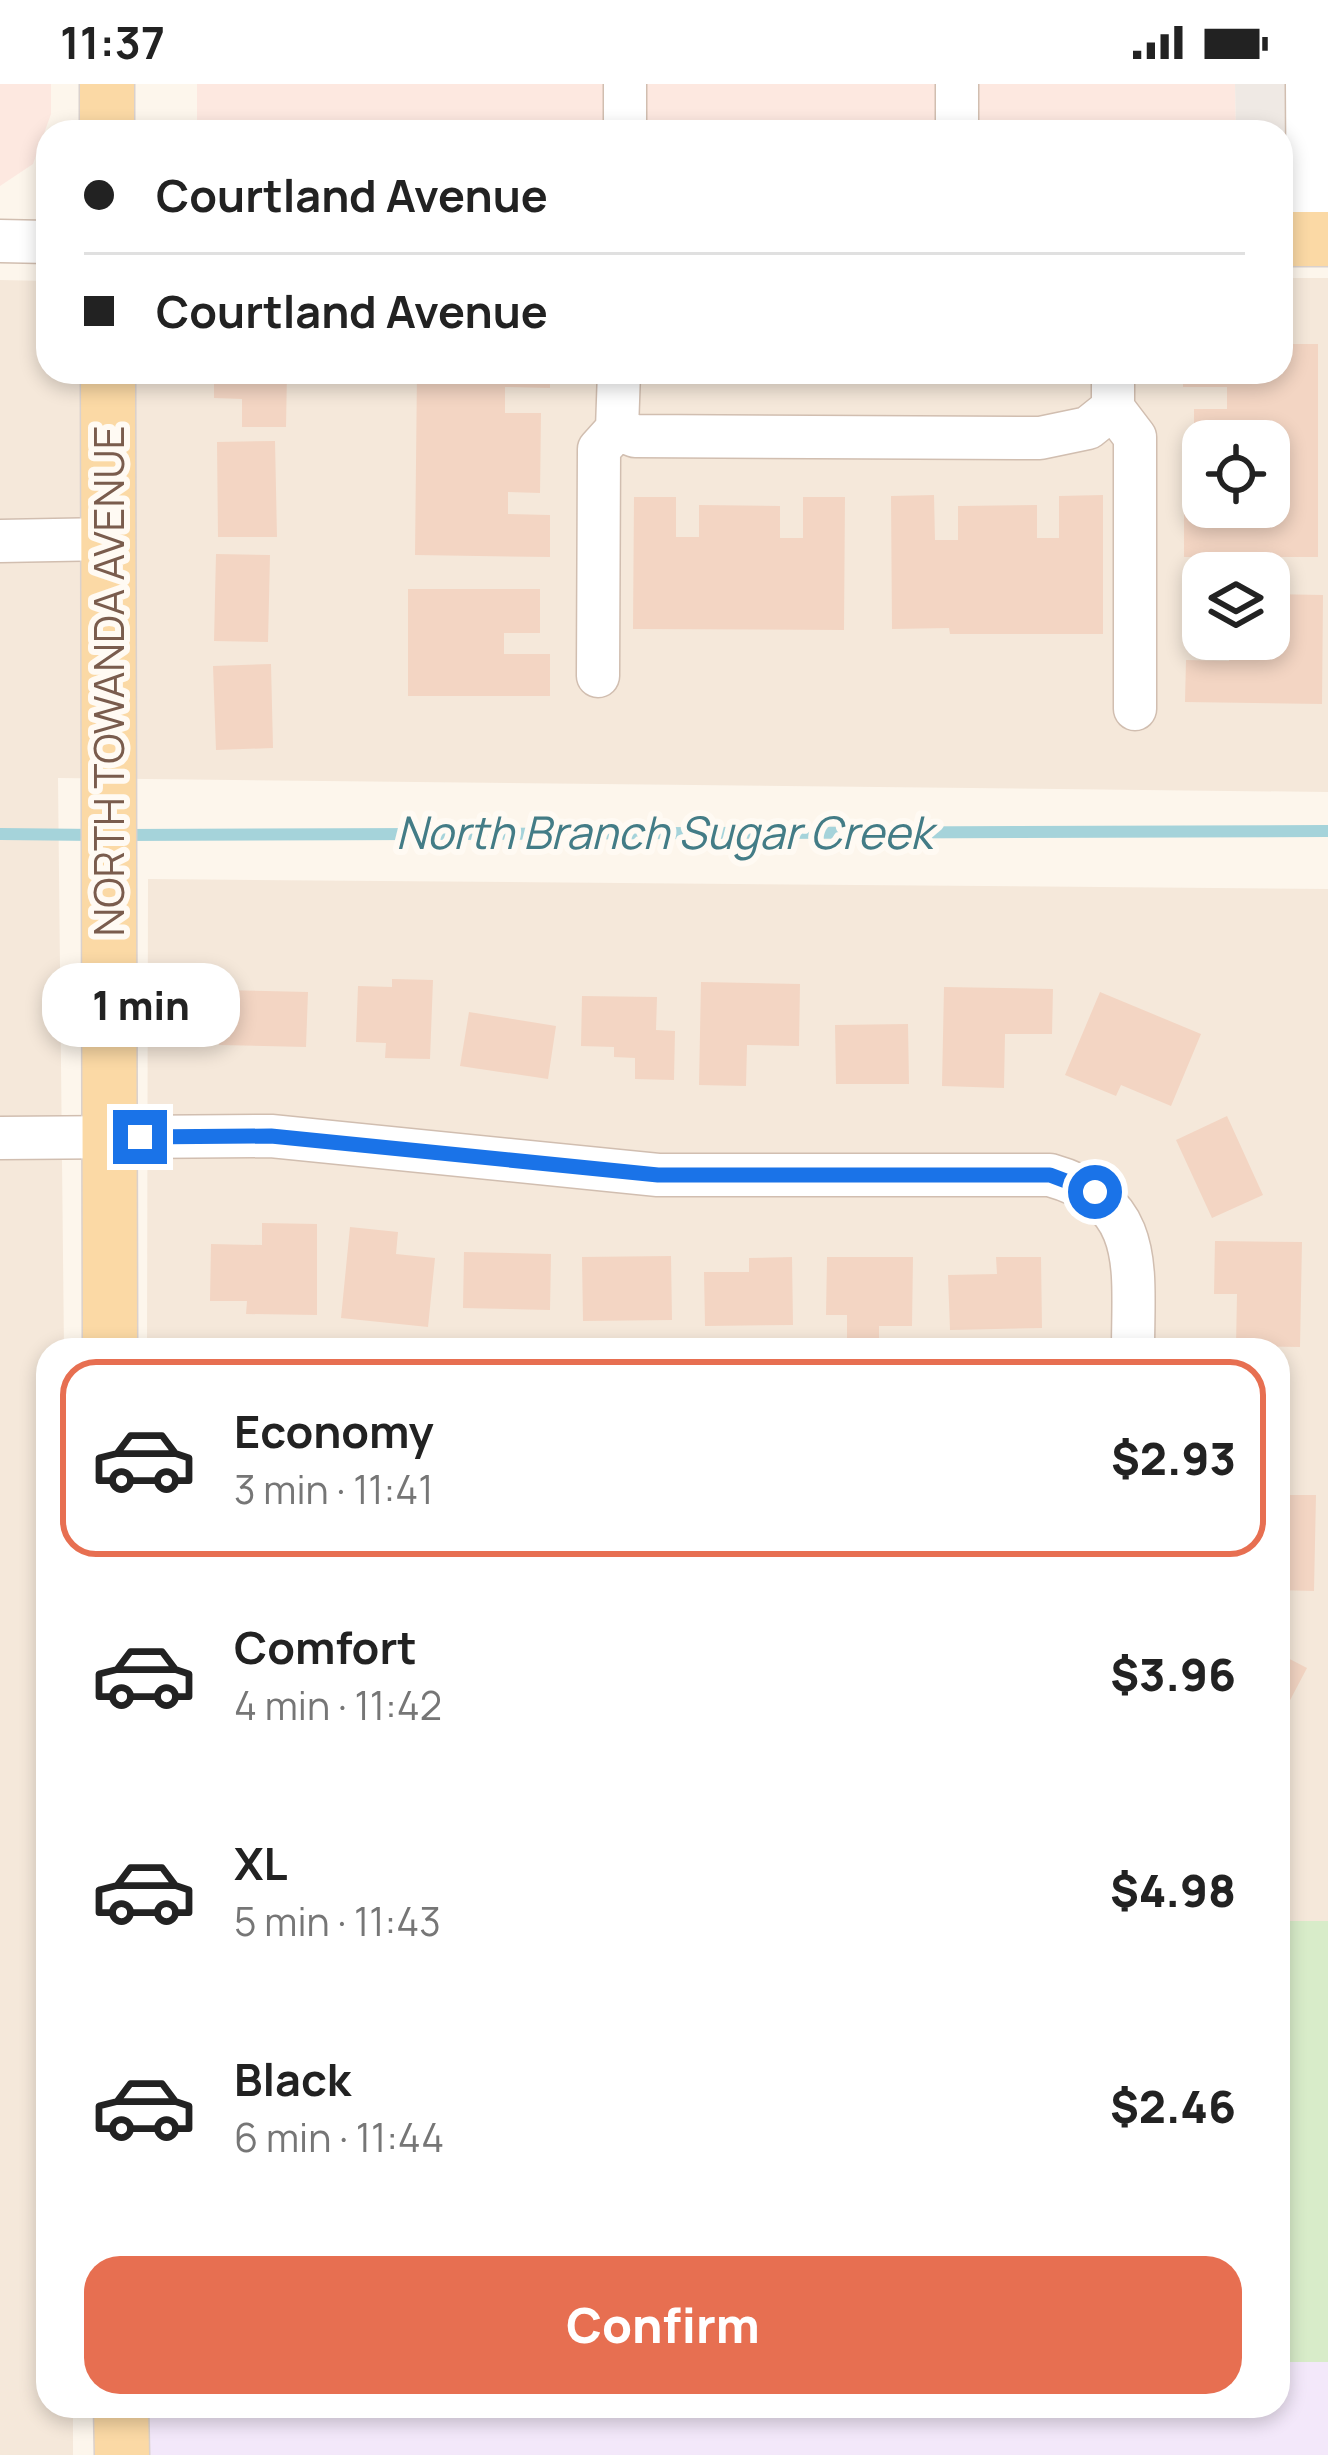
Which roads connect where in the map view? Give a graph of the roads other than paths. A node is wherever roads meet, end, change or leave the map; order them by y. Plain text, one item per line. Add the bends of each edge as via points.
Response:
1 (107, 84) edge
2 (625, 84) edge
3 (957, 84) edge
4 (1307, 84) edge
5 (107, 120) edge
6 (625, 120) edge
7 (957, 120) edge
8 (1306, 239) edge
9 (0, 241) edge
10 (36, 242) edge
11 (108, 384) edge
12 (619, 384) edge
13 (1113, 390) edge
14 (617, 429) junction
15 (109, 539) junction
16 (0, 541) edge
17 (598, 676) dead end
18 (1135, 709) dead end
19 (109, 1137) junction
20 (0, 1138) edge
21 (110, 1338) edge
22 (1133, 1338) edge
23 (121, 2418) edge
24 (122, 2455) edge

1 - 5 main road
2 - 6 street
3 - 7 street
4 - 8 street
9 - 10 street
11 - 15 main road, NORTH TOWANDA AVENUE
12 - 14 street
13 - 14 street via 1088,428 1040,438 635,436
13 - 18 street via 1135,437
14 - 17 street via 599,449
15 - 16 street
15 - 19 main road, NORTH TOWANDA AVENUE
19 - 20 street
19 - 21 main road, NORTH TOWANDA AVENUE
19 - 22 street via 271,1136 658,1175 1050,1175 1081,1184 1114,1212 1132,1261
23 - 24 main road

